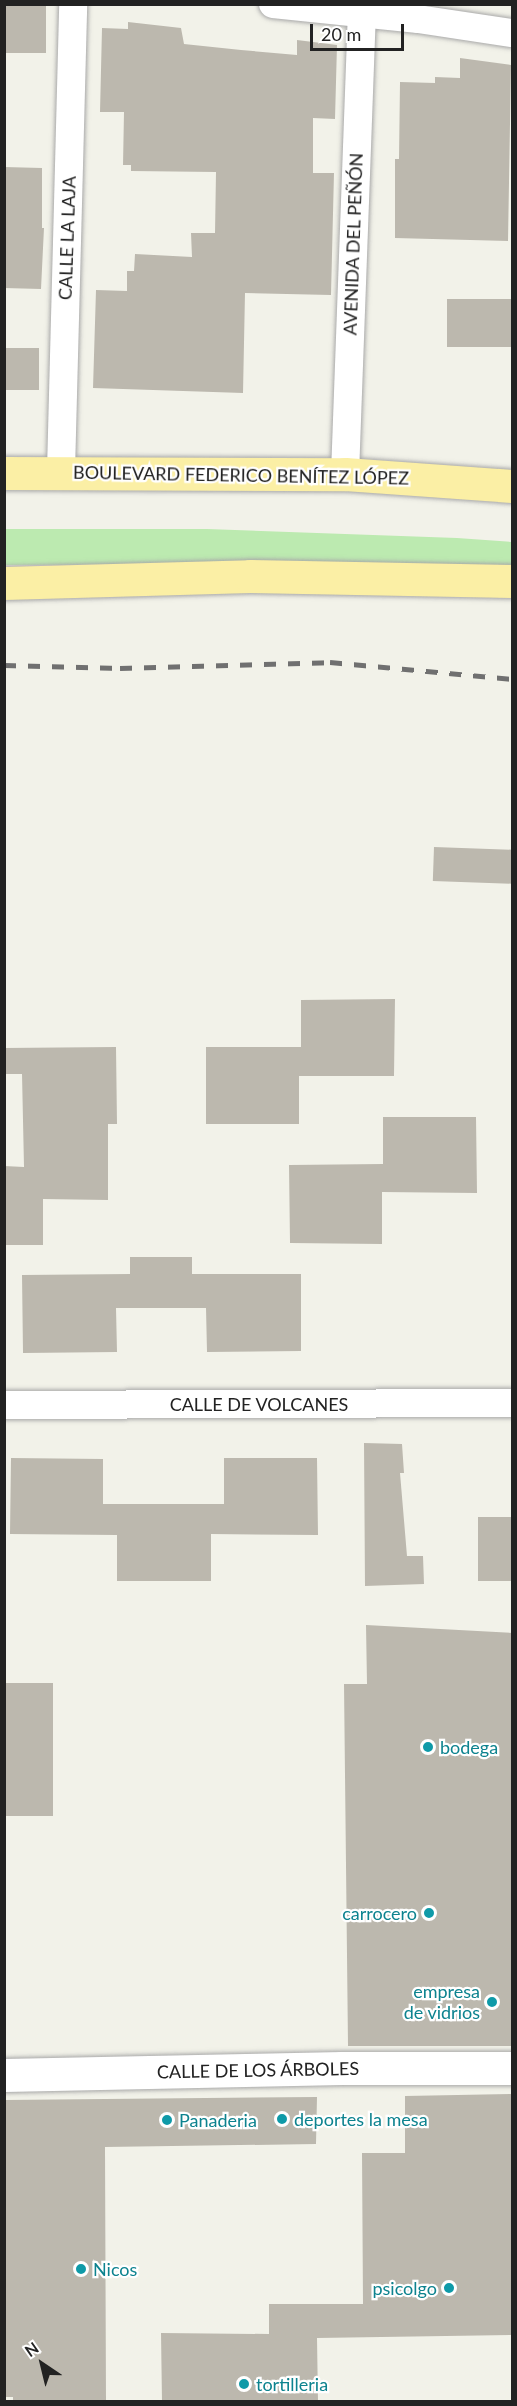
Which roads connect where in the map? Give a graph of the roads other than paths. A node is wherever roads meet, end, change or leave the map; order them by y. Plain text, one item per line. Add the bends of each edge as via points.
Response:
1 (74, 4) edge
2 (273, 4) edge
3 (362, 15) junction
4 (513, 33) edge
5 (61, 471) junction
6 (4, 473) edge
7 (345, 474) junction
8 (513, 486) edge
9 (513, 581) edge
10 (4, 583) edge
11 (513, 1403) edge
12 (4, 1405) edge
13 (513, 2068) edge
14 (4, 2075) edge

1 - 5 street, CALLE LA LAJA
2 - 3 street
3 - 4 street
3 - 7 street, AVENIDA DEL PEÑÓN
5 - 6 main road, BOULEVARD FEDERICO BENÍTEZ LÓPEZ
5 - 7 main road, BOULEVARD FEDERICO BENÍTEZ LÓPEZ
7 - 8 main road, BOULEVARD FEDERICO BENÍTEZ LÓPEZ
9 - 10 main road via 250,576
11 - 12 street, CALLE DE VOLCANES
13 - 14 street, CALLE DE LOS ÁRBOLES

